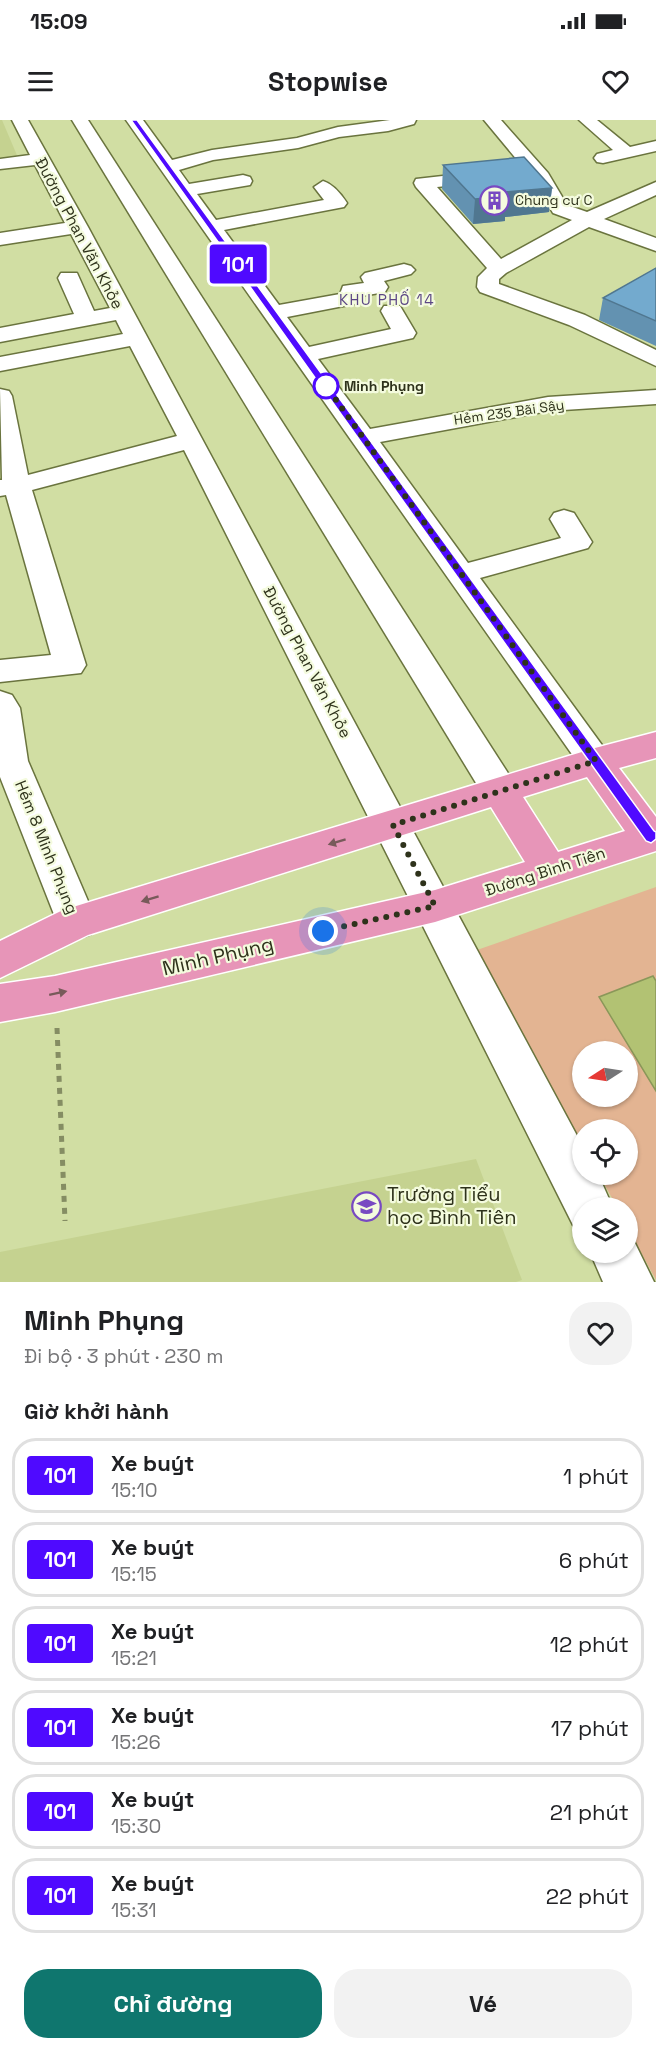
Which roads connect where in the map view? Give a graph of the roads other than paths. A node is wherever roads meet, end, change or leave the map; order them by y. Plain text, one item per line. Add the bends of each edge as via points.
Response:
1 (20, 120) edge
2 (80, 120) edge
3 (134, 120) edge
4 (408, 120) edge
5 (492, 120) edge
6 (587, 120) edge
7 (334, 126) edge
8 (656, 146) edge
9 (351, 147) dead end
10 (627, 153) junction
11 (603, 158) dead end
12 (41, 159) junction
13 (0, 164) edge
14 (168, 167) junction
15 (537, 172) junction
16 (243, 181) dead end
17 (323, 187) dead end
18 (656, 188) edge
19 (185, 190) junction
20 (257, 197) dead end
21 (272, 218) junction
22 (588, 219) junction
23 (211, 226) junction
24 (78, 227) junction
25 (0, 240) edge
26 (656, 245) edge
27 (500, 269) junction
28 (404, 270) dead end
29 (69, 278) dead end
30 (596, 309) dead end
31 (392, 310) dead end
32 (123, 312) junction
33 (273, 312) junction
34 (87, 319) junction
35 (577, 320) junction
36 (0, 335) edge
37 (137, 338) junction
38 (303, 355) junction
39 (656, 359) edge
40 (0, 364) edge
41 (0, 396) edge
42 (656, 398) edge
43 (363, 438) junction
44 (192, 440) junction
45 (9, 487) edge
46 (564, 519) dead end
47 (461, 574) junction
48 (0, 670) edge
49 (1, 707) edge
50 (656, 745) edge
51 (596, 761) junction
52 (5, 762) edge
53 (500, 791) junction
54 (393, 825) junction
55 (654, 839) edge
56 (549, 869) junction
57 (435, 906) junction
58 (77, 922) junction
59 (0, 960) edge
60 (0, 1003) edge
61 (584, 1197) edge
62 (620, 1263) edge
63 (629, 1282) edge

1 - 12 street, Đường Phan Văn Khỏe
2 - 53 street
3 - 14 street
4 - 7 street via 388,126
5 - 15 street
6 - 10 street
7 - 9 street
7 - 14 street
8 - 10 street
10 - 11 street
12 - 13 street
12 - 24 street, Đường Phan Văn Khỏe
14 - 19 street
15 - 22 street via 560,209
15 - 27 street via 423,183
16 - 19 street
17 - 21 street via 337,202
18 - 22 street
19 - 23 street
20 - 21 street
21 - 23 street
22 - 26 street
22 - 27 street
23 - 33 street
24 - 25 street
24 - 32 street, Đường Phan Văn Khỏe
27 - 35 street via 489,277 488,287
28 - 33 street via 372,277 377,287 351,291 351,298
29 - 34 street
30 - 35 street
31 - 38 street via 405,333
32 - 34 street
32 - 37 street, Đường Phan Văn Khỏe
33 - 38 street
34 - 36 street
35 - 39 street
37 - 40 street
37 - 44 street, Đường Phan Văn Khỏe
38 - 43 street
41 - 45 street
42 - 43 street, Hẻm 235 Bãi Sậy via 548,404
43 - 47 street
44 - 45 street
44 - 54 street, Đường Phan Văn Khỏe
45 - 48 street via 70,665
46 - 47 street via 578,542
47 - 51 street
49 - 52 street, Hẻm 8 Minh Phụng
50 - 51 main road
51 - 53 main road
51 - 55 main road
52 - 58 street, Hẻm 8 Minh Phụng
53 - 54 main road
53 - 56 main road
54 - 57 street, Đường Phan Văn Khỏe
54 -> 58 main road
55 - 56 main road, Đường Bình Tiên
56 - 57 main road, Đường Bình Tiên
60 -> 57 main road, Minh Phụng via 55,994
57 - 61 street, Đường Phan Văn Khỏe
58 - 59 main road
62 - 63 street

